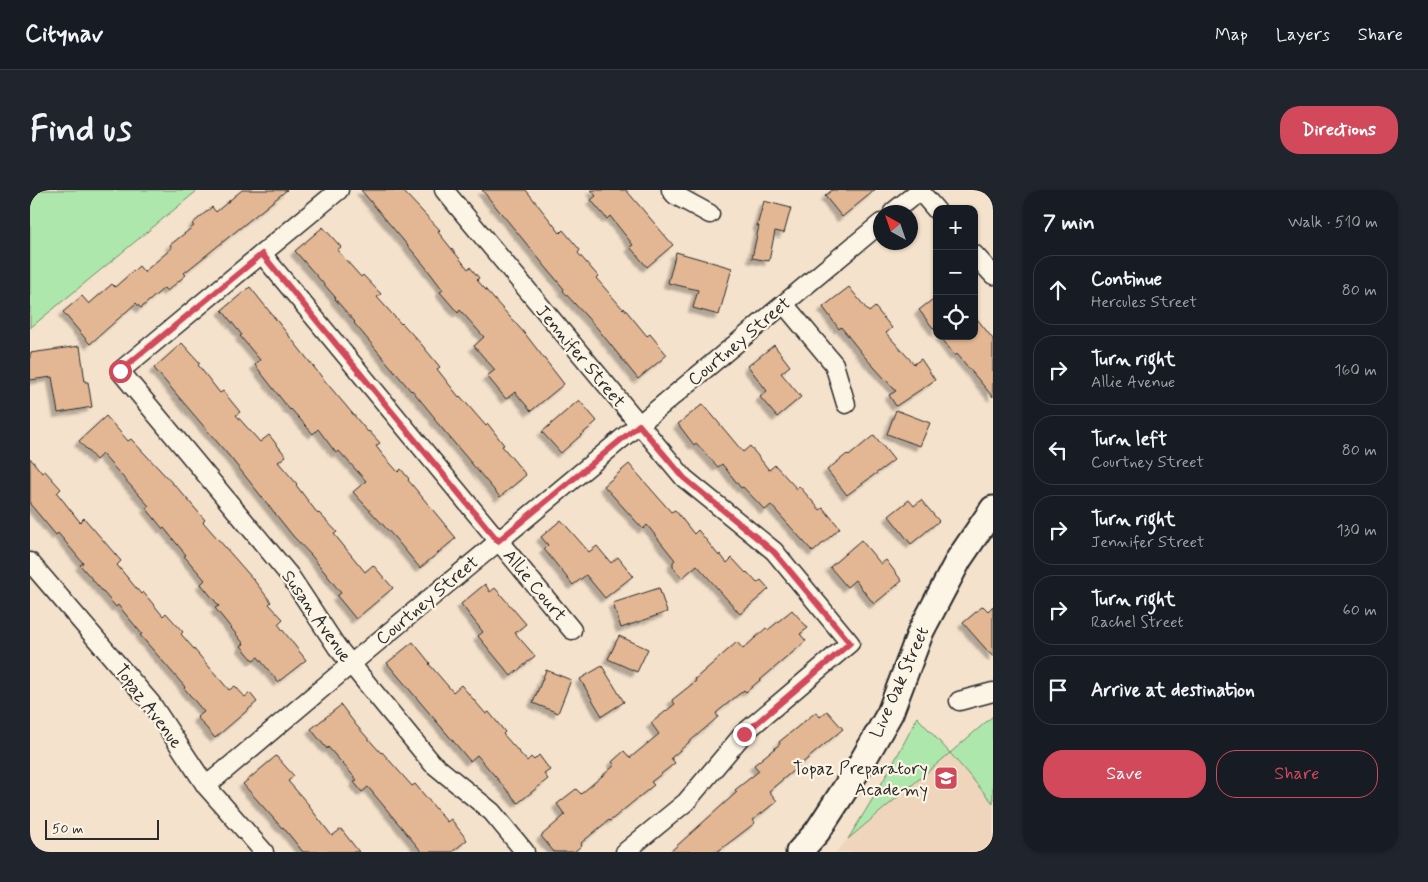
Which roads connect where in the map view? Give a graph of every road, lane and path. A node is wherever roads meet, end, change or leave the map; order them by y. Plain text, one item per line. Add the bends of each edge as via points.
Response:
1 (339, 190) edge
2 (444, 190) edge
3 (671, 190) edge
4 (919, 190) edge
5 (902, 205) edge
6 (933, 206) edge
7 (710, 214) dead end
8 (873, 229) edge
9 (262, 254) junction
10 (978, 258) edge
11 (993, 275) edge
12 (784, 304) junction
13 (846, 404) dead end
14 (639, 425) junction
15 (993, 509) edge
16 (498, 541) junction
17 (30, 562) edge
18 (572, 630) dead end
19 (350, 664) junction
20 (993, 692) edge
21 (959, 701) dead end
22 (206, 786) junction
23 (264, 852) edge
24 (525, 852) edge
25 (625, 852) edge
26 (799, 852) edge

1 - 9 street
2 - 14 street, Jennifer Street
3 - 7 street
4 - 5 street
4 - 6 street
8 - 12 street, Courtney Street
9 - 16 street, Allie Court
9 - 19 street, Susan Avenue via 120,371 290,576
10 - 11 street
12 - 13 street via 834,364
12 - 14 street, Courtney Street
14 - 16 street, Courtney Street
14 - 25 street, Jennifer Street via 684,478 774,552 850,643 744,734 686,802
15 - 26 street, Live Oak Street via 958,559 921,631 886,721 817,832
16 - 18 street, Allie Court
16 - 19 street, Courtney Street
17 - 22 street, Topaz Avenue via 151,703
19 - 22 street, Courtney Street
19 - 24 street, Susan Avenue via 432,763 492,812
20 - 21 street
22 - 23 street, Topaz Avenue

